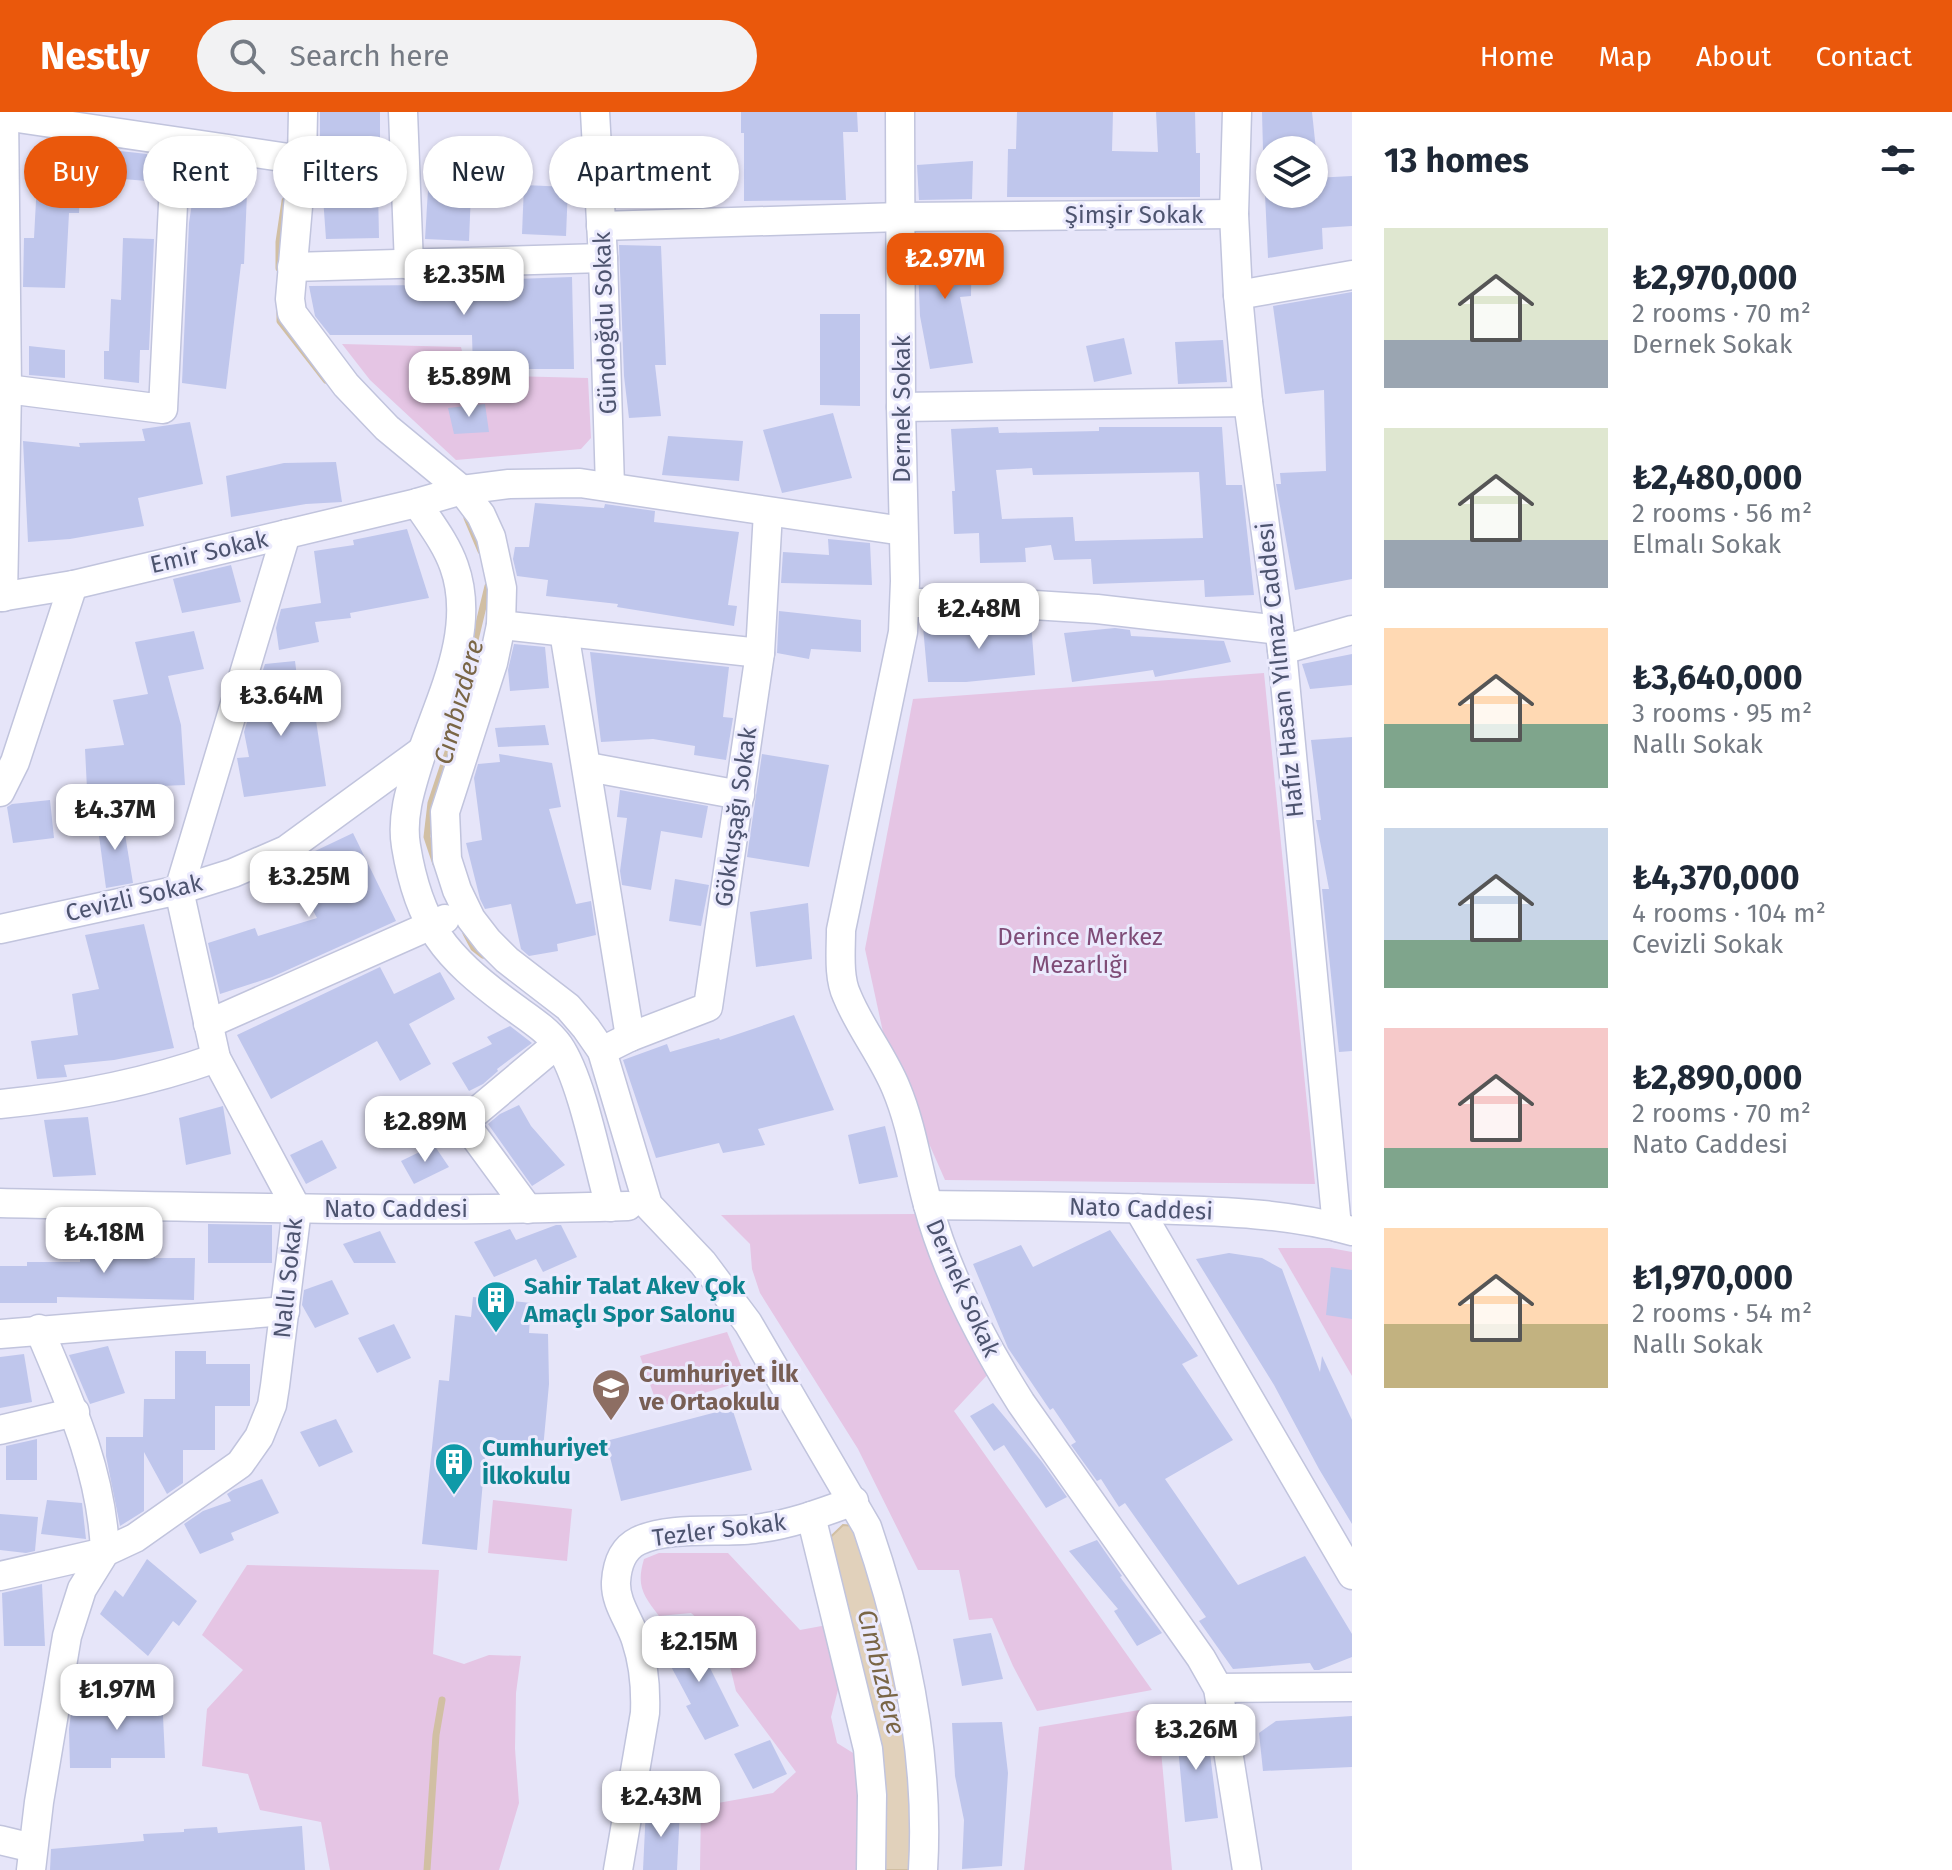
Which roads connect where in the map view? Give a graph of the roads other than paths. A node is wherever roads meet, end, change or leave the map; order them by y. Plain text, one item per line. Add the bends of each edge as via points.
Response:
1 (303, 112) edge
2 (403, 112) edge
3 (595, 112) edge
4 (886, 112) edge
5 (900, 112) edge
6 (1237, 112) edge
7 (4, 114) edge
8 (302, 136) edge
9 (143, 137) edge
10 (2, 180) edge
11 (173, 208) edge
12 (298, 208) edge
13 (1234, 214) junction
14 (894, 217) junction
15 (601, 226) junction
16 (603, 258) junction
17 (409, 265) junction
18 (292, 267) junction
19 (1352, 275) edge
20 (1238, 295) junction
21 (2, 359) edge
22 (7, 389) junction
23 (1248, 402) junction
24 (901, 407) junction
25 (610, 487) junction
26 (462, 490) junction
27 (417, 503) junction
28 (768, 512) junction
29 (896, 530) junction
30 (286, 534) junction
31 (1, 540) edge
32 (73, 585) junction
33 (2, 597) edge
34 (905, 603) junction
35 (501, 625) junction
36 (1352, 630) edge
37 (564, 632) junction
38 (1281, 640) junction
39 (760, 653) junction
40 (898, 658) junction
41 (423, 750) junction
42 (588, 767) junction
43 (0, 792) edge
44 (740, 795) junction
45 (179, 890) junction
46 (466, 910) junction
47 (430, 925) junction
48 (0, 929) edge
49 (208, 1024) junction
50 (630, 1037) junction
51 (557, 1044) junction
52 (602, 1051) junction
53 (216, 1058) junction
54 (1339, 1094) edge
55 (0, 1104) edge
56 (0, 1203) edge
57 (648, 1205) junction
58 (928, 1205) junction
59 (610, 1207) junction
60 (1138, 1208) junction
61 (297, 1209) junction
62 (528, 1209) junction
63 (1345, 1229) edge
64 (285, 1311) junction
65 (39, 1329) junction
66 (0, 1334) edge
67 (75, 1412) junction
68 (0, 1430) edge
69 (854, 1501) junction
70 (811, 1516) junction
71 (105, 1552) junction
72 (1352, 1575) edge
73 (0, 1576) edge
74 (1352, 1687) edge
75 (1218, 1688) junction
76 (0, 1840) edge
77 (32, 1859) edge
78 (618, 1870) edge
79 (871, 1870) edge
80 (923, 1870) edge
81 (1247, 1870) edge

1 - 8 street
2 - 17 street
3 - 15 street, Gündoğdu Sokak
4 - 14 street, Dernek Sokak
5 - 14 street, Dernek Sokak
6 - 13 street, Hafız Hasan Yılmaz Caddesi
7 - 9 street
7 - 10 street
10 - 21 street
11 - 22 street via 163,409
12 - 18 street
13 - 14 street, Şimşir Sokak
13 - 20 street, Hafız Hasan Yılmaz Caddesi
14 - 15 street, Şimşir Sokak
14 - 24 street, Dernek Sokak
14 - 29 street, Dernek Sokak
15 - 16 street, Gündoğdu Sokak
16 - 17 street
16 - 25 street, Gündoğdu Sokak
17 - 18 street
18 - 26 street via 292,313 301,327 387,428
19 - 20 street
20 - 23 street, Hafız Hasan Yılmaz Caddesi
21 - 22 street
22 - 31 street
23 - 24 street
23 - 38 street, Hafız Hasan Yılmaz Caddesi
24 - 29 street, Dernek Sokak
25 - 26 street, Emir Sokak via 548,482
25 - 28 street, Emir Sokak
26 - 27 street, Emir Sokak
26 - 35 street via 491,537 502,588
27 - 30 street, Emir Sokak
27 - 41 street via 454,565 463,617
28 - 29 street, Emir Sokak
28 - 39 street, Gökkuşağı Sokak
29 - 34 street, Dernek Sokak
29 - 40 street, Dernek Sokak via 892,611
30 - 32 street, Emir Sokak
30 - 45 street, Nallı Sokak
31 - 33 street
32 - 33 street, Emir Sokak
32 - 43 street via 15,762
34 - 38 street via 1097,609
34 - 40 street, Dernek Sokak
35 - 37 street
35 - 46 street via 445,812 447,859
36 - 38 street
37 - 39 street
37 - 42 street
38 - 54 street, Hafız Hasan Yılmaz Caddesi via 1302,962
39 - 44 street, Gökkuşağı Sokak
40 - 58 street, Dernek Sokak via 840,953 846,995 895,1086 908,1122
41 - 45 street, Cevizli Sokak via 286,850
41 - 47 street via 405,811 406,844
42 - 44 street
42 - 50 street
44 - 50 street, Gökkuşağı Sokak via 708,1007
45 - 48 street, Cevizli Sokak
45 - 49 street, Nallı Sokak
46 - 47 street
46 - 52 street via 507,960 568,1007
47 - 49 street
47 - 51 street via 445,949 475,978
49 - 53 street, Nallı Sokak
50 - 52 street, Gökkuşağı Sokak
51 - 59 street via 571,1070
51 - 62 street via 464,1122
52 - 57 street
53 - 55 street via 129,1084
53 - 61 street, Nallı Sokak
54 - 63 street, Hafız Hasan Yılmaz Caddesi
56 - 61 street, Nato Caddesi
57 - 59 street, Nato Caddesi
57 - 69 street via 703,1263 748,1323
58 - 60 street, Nato Caddesi
58 - 75 street, Dernek Sokak via 996,1363
59 - 62 street, Nato Caddesi
60 - 63 street, Nato Caddesi via 1280,1217
60 - 72 street
61 - 62 street, Nato Caddesi
61 - 64 street, Nallı Sokak
64 - 65 street
64 - 71 street, Nallı Sokak via 272,1405 250,1453 219,1481
65 - 66 street
65 - 67 street
67 - 68 street
67 - 71 street via 100,1495
69 - 70 street, Tezler Sokak
69 - 80 street via 879,1562 903,1655 923,1787
70 - 78 street, Tezler Sokak via 755,1529 660,1534 624,1551 615,1585 636,1639 646,1688
70 - 79 street via 868,1749
71 - 73 street, Nallı Sokak
71 - 77 street via 73,1612
74 - 75 street
75 - 81 street, Dernek Sokak
76 - 77 street

